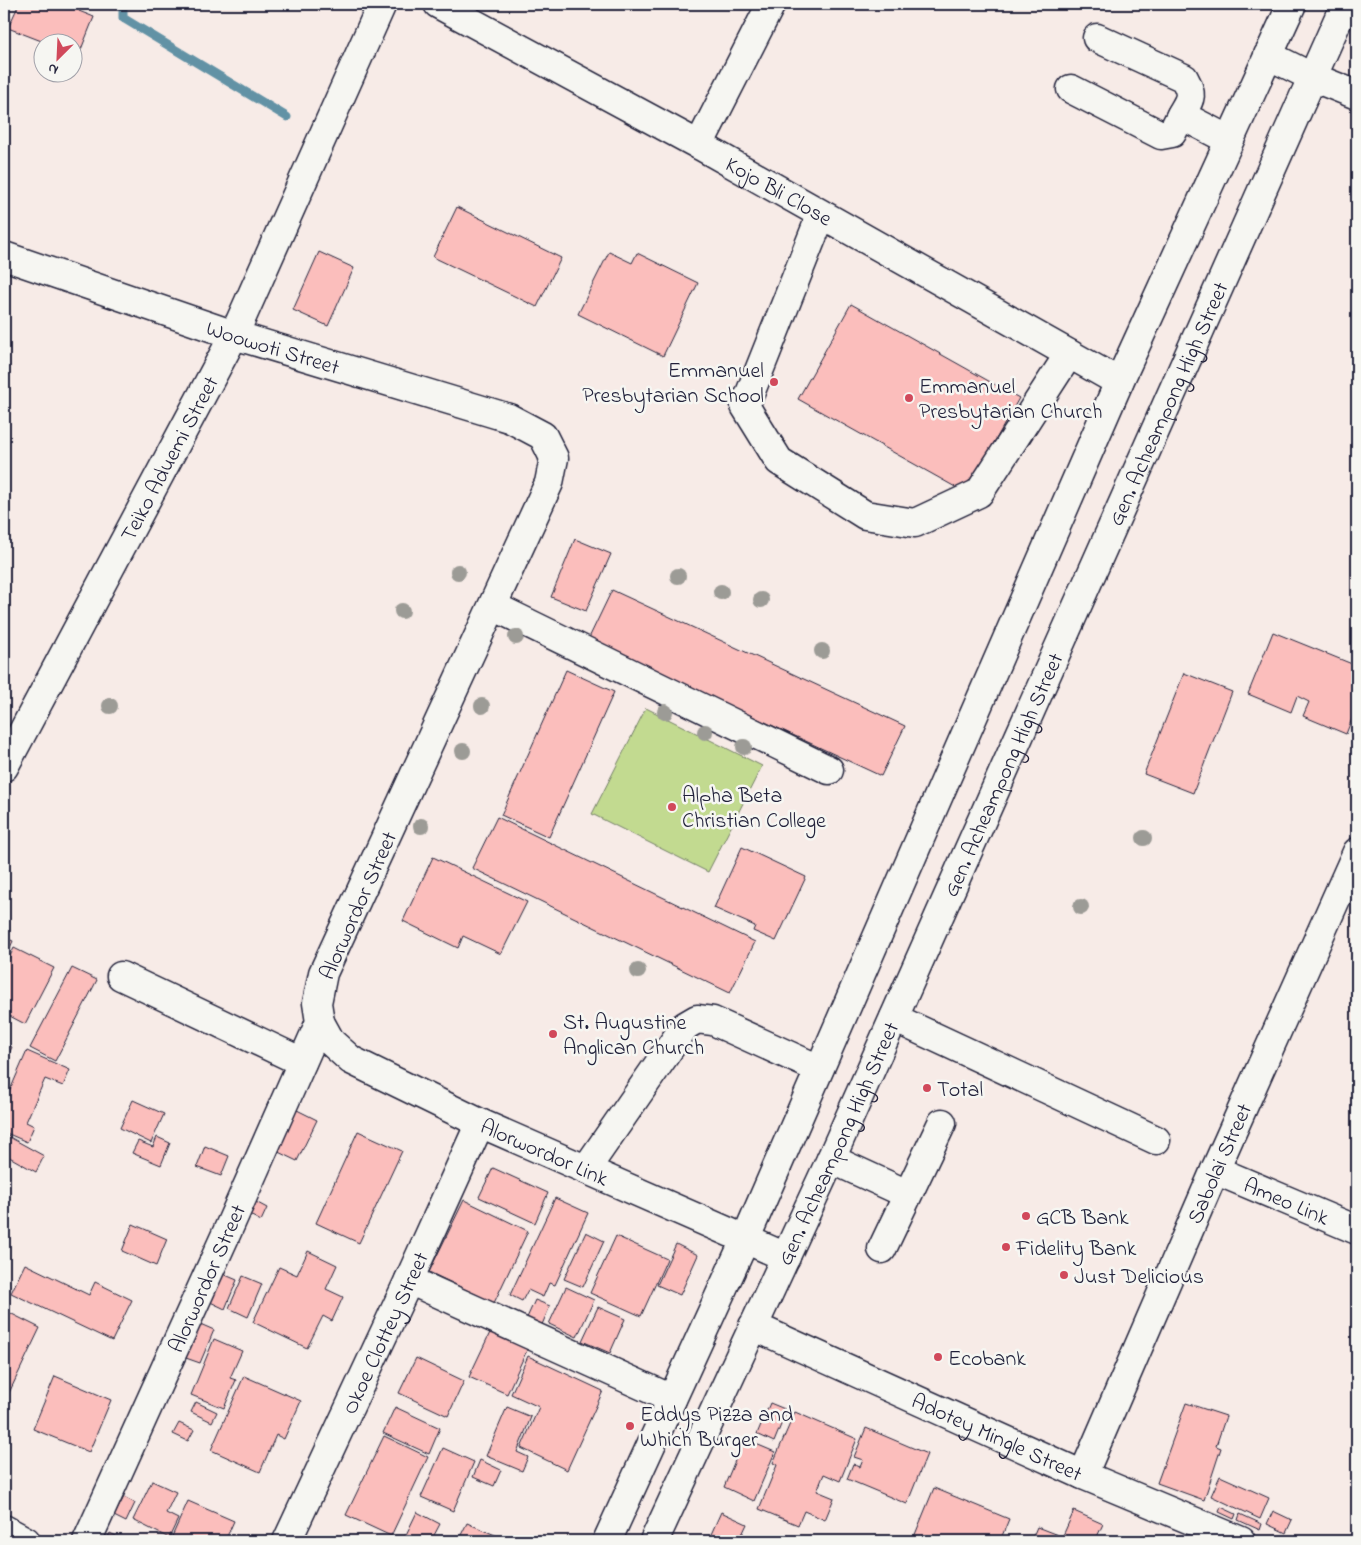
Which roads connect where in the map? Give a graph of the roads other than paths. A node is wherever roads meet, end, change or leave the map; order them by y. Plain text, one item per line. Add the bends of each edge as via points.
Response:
1 (382, 4) edge
2 (438, 4) edge
3 (771, 4) edge
4 (1292, 4) edge
5 (1345, 4) edge
6 (1097, 38) dead end
7 (1268, 55) junction
8 (1312, 77) junction
9 (1071, 89) dead end
10 (1357, 95) edge
11 (1181, 115) junction
12 (1229, 140) junction
13 (699, 145) junction
14 (821, 215) junction
15 (4, 256) edge
16 (234, 335) junction
17 (1069, 354) junction
18 (1119, 382) junction
19 (543, 436) joint
20 (493, 606) junction
21 (4, 767) edge
22 (829, 770) dead end
23 (1357, 852) edge
24 (121, 976) dead end
25 (894, 1018) junction
26 (320, 1022) junction
27 (302, 1062) junction
28 (819, 1069) junction
29 (480, 1123) junction
30 (942, 1123) dead end
31 (1156, 1140) dead end
32 (831, 1159) junction
33 (586, 1169) junction
34 (1215, 1170) junction
35 (907, 1194) junction
36 (1357, 1230) edge
37 (745, 1240) junction
38 (882, 1249) dead end
39 (786, 1258) junction
40 (409, 1280) junction
41 (753, 1326) junction
42 (672, 1399) junction
43 (1083, 1475) junction
44 (4, 1530) edge
45 (26, 1541) edge
46 (87, 1541) edge
47 (287, 1541) edge
48 (607, 1541) edge
49 (654, 1541) edge
50 (1241, 1541) edge

1 - 16 street, Teiko Aduemi Street
2 - 13 street, Kojo Bli Close
3 - 13 street
4 - 7 street, Gen. Acheampong High Street
5 - 8 street, Gen. Acheampong High Street
6 - 11 street via 1184,78 1191,90 1191,98
7 - 8 street
7 - 12 street, Gen. Acheampong High Street
8 - 10 street
8 - 25 street, Gen. Acheampong High Street
9 - 11 street via 1160,135 1172,134
11 - 12 street
12 - 18 street, Gen. Acheampong High Street
13 - 14 street, Kojo Bli Close
14 - 17 street, Kojo Bli Close
14 - 17 street via 744,406 778,462 865,515 915,523 979,493
15 - 16 street, Woowoti Street
16 - 19 street, Woowoti Street via 509,418
16 - 21 street, Teiko Aduemi Street
17 - 18 street, Kojo Bli Close
18 - 28 street, Gen. Acheampong High Street
19 - 20 street, Alorwordor Street via 554,458 550,483
20 - 22 street
20 - 26 street, Alorwordor Street via 324,973 317,1003
23 - 34 street, Sabolai Street
24 - 27 street
25 - 31 street
25 - 32 street, Gen. Acheampong High Street
26 - 27 street, Alorwordor Street
26 - 29 street, Alorwordor Link via 331,1042 351,1060
27 - 46 street, Alorwordor Street
28 - 33 street via 713,1021 698,1019 685,1026
28 - 37 street, Gen. Acheampong High Street
29 - 33 street, Alorwordor Link
29 - 40 street, Okoe Clottey Street
30 - 35 street
32 - 35 street
32 - 39 street, Gen. Acheampong High Street
33 - 37 street, Alorwordor Link
34 - 36 street, Ameo Link
34 - 43 street, Sabolai Street
35 - 38 street
37 - 39 street, Alorwordor Link
37 - 42 street, Gen. Acheampong High Street
39 - 41 street, Gen. Acheampong High Street
40 - 42 street
40 - 47 street, Okoe Clottey Street
41 - 43 street, Adotey Mingle Street
41 - 49 street, Gen. Acheampong High Street
42 - 48 street, Gen. Acheampong High Street
43 - 50 street, Adotey Mingle Street
44 - 45 street

